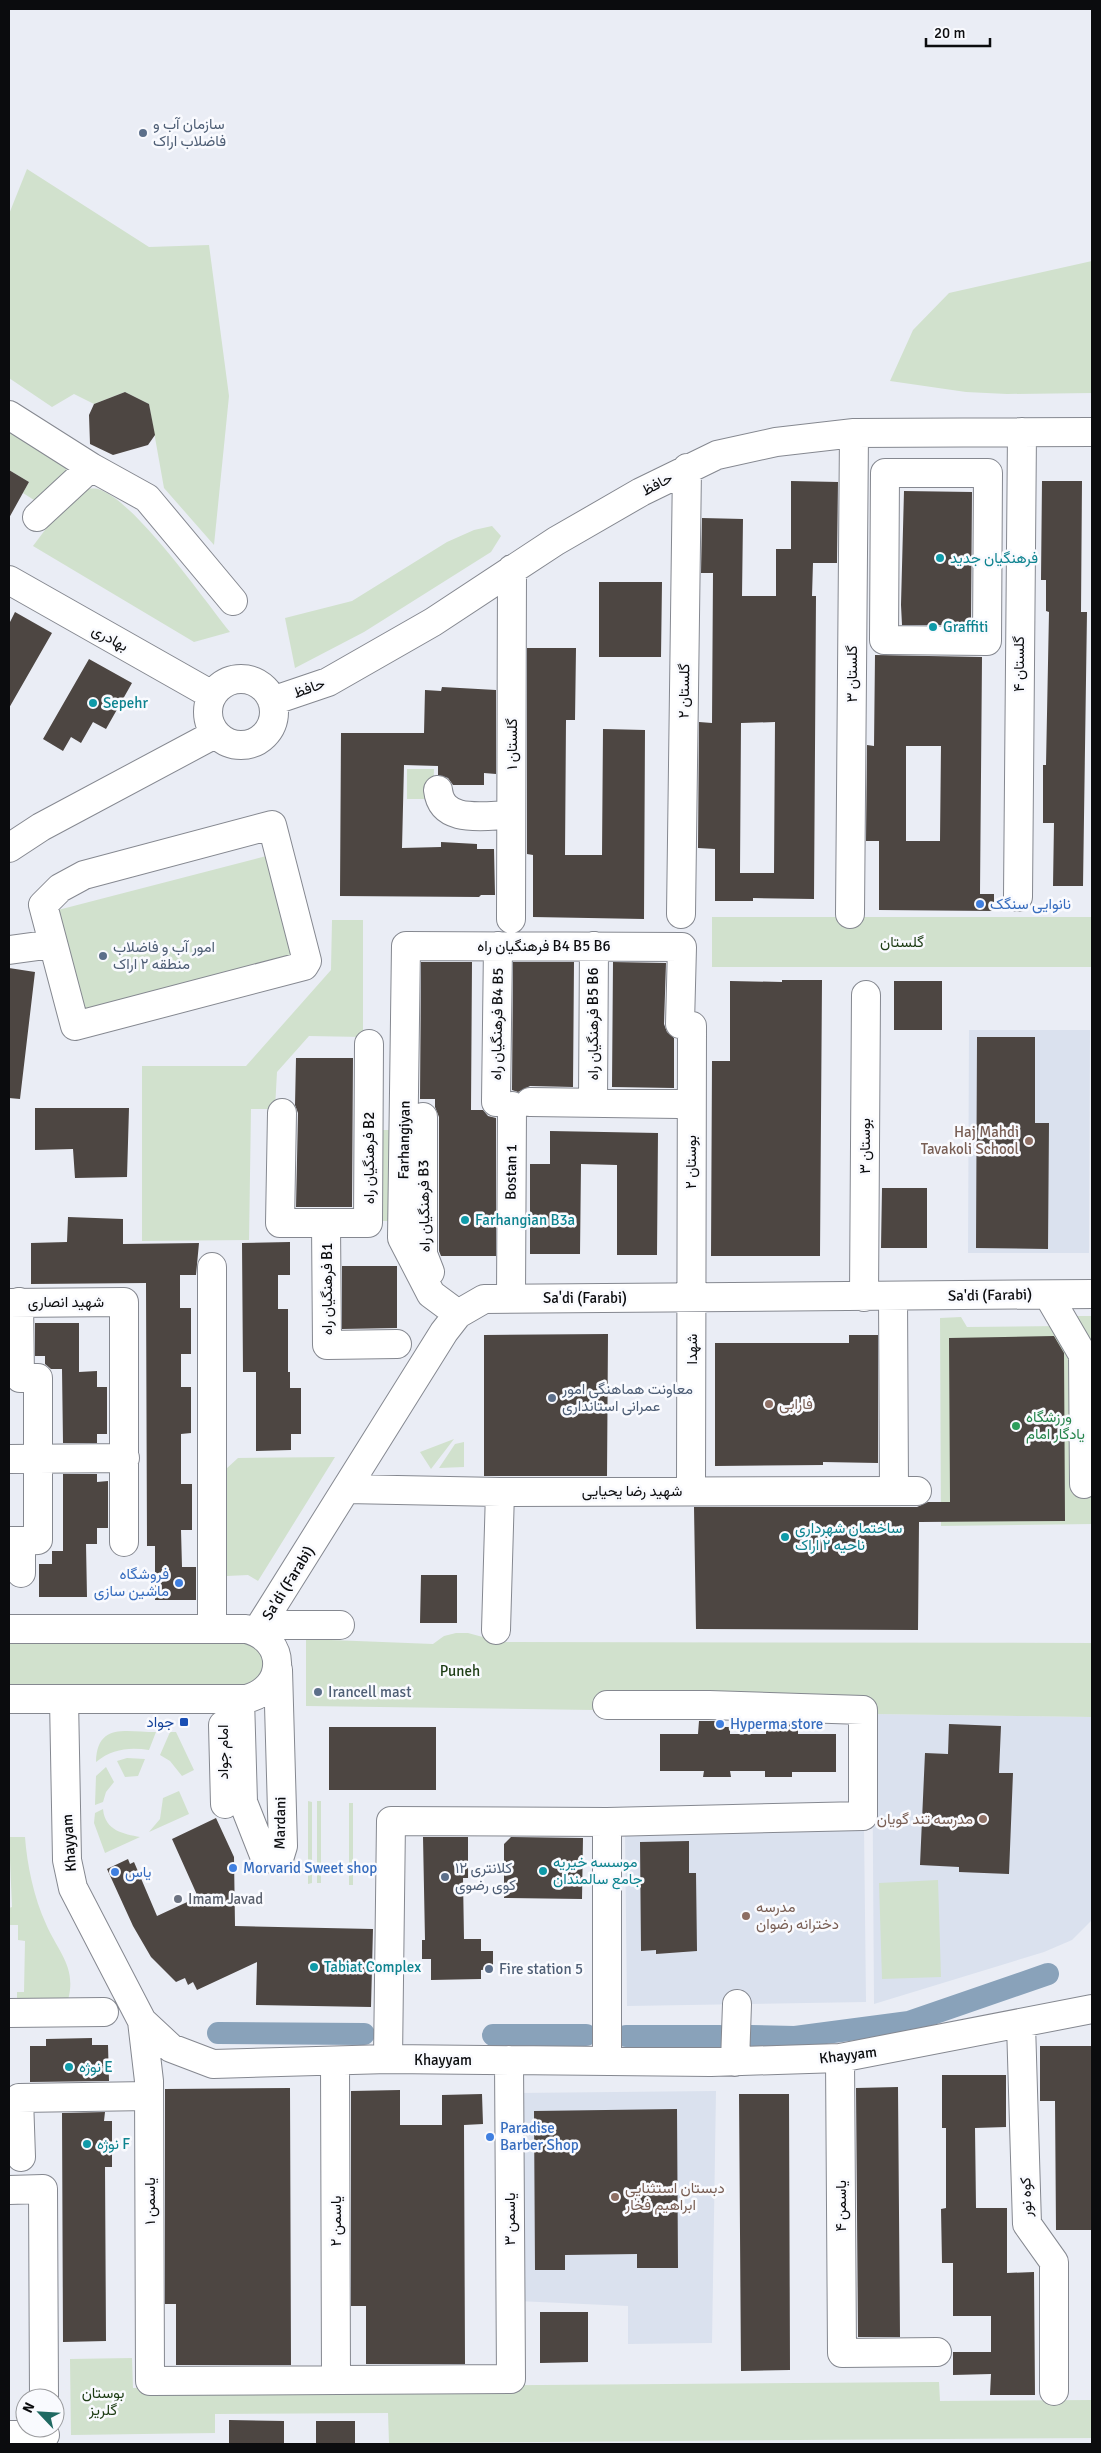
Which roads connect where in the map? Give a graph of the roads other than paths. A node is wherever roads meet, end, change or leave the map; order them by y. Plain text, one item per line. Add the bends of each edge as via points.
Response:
1 (9, 415) edge
2 (1022, 432) junction
3 (1092, 432) edge
4 (854, 433) junction
5 (91, 467) junction
6 (688, 468) junction
7 (854, 477) junction
8 (884, 496) junction
9 (37, 517) dead end
10 (512, 569) junction
11 (9, 582) edge
12 (233, 601) dead end
13 (212, 695) junction
14 (272, 701) junction
15 (215, 734) junction
16 (438, 790) dead end
17 (511, 815) junction
18 (9, 848) edge
19 (1018, 897) dead end
20 (681, 914) dead end
21 (850, 914) dead end
22 (511, 920) dead end
23 (53, 944) junction
24 (406, 946) joint
25 (498, 946) junction
26 (594, 946) junction
27 (682, 947) joint
28 (9, 950) edge
29 (866, 995) dead end
30 (369, 1044) dead end
31 (369, 1103) junction
32 (513, 1103) junction
33 (593, 1103) junction
34 (414, 1104) junction
35 (679, 1104) dead end
36 (282, 1113) dead end
37 (326, 1223) junction
38 (368, 1223) junction
39 (402, 1238) junction
40 (212, 1267) dead end
41 (1092, 1294) edge
42 (1048, 1295) junction
43 (894, 1296) junction
44 (864, 1297) junction
45 (511, 1298) junction
46 (692, 1298) junction
47 (14, 1302) edge
48 (450, 1308) junction
49 (397, 1344) dead end
50 (14, 1378) edge
51 (124, 1458) junction
52 (9, 1459) edge
53 (38, 1459) junction
54 (1084, 1484) dead end
55 (346, 1489) junction
56 (691, 1490) junction
57 (500, 1492) junction
58 (15, 1541) edge
59 (124, 1542) dead end
60 (21, 1573) dead end
61 (340, 1625) dead end
62 (9, 1629) edge
63 (212, 1629) junction
64 (496, 1630) dead end
65 (257, 1632) junction
66 (278, 1670) junction
67 (9, 1699) edge
68 (64, 1699) junction
69 (232, 1699) junction
70 (607, 1706) dead end
71 (225, 1804) dead end
72 (607, 1822) junction
73 (737, 2004) dead end
74 (1092, 2009) edge
75 (9, 2012) edge
76 (104, 2012) dead end
77 (142, 2021) junction
78 (1021, 2024) junction
79 (840, 2058) junction
80 (388, 2059) junction
81 (509, 2060) junction
82 (335, 2061) junction
83 (607, 2061) junction
84 (735, 2062) junction
85 (149, 2096) junction
86 (21, 2157) dead end
87 (9, 2190) edge
88 (937, 2352) dead end
89 (336, 2380) junction
90 (44, 2388) edge
91 (1054, 2391) dead end

1 - 5 street
2 - 3 street, حافظ
2 - 4 street, حافظ
2 - 19 street, گلستان ۴
4 - 6 street, حافظ via 776,442 717,455
4 - 7 street, گلستان ۳
5 - 9 street
5 - 12 street via 147,498
6 - 10 street, حافظ via 641,492
6 - 20 street, گلستان ۲
7 - 8 street
7 - 21 street, گلستان ۳
8 - 8 street via 884,640 987,641 988,473 885,473
10 - 14 street, حافظ via 434,622 328,682
10 - 17 street, گلستان ۱
11 - 13 street, بهادری
13 - 14 street via 228,681 243,678 259,684
13 - 15 street via 207,715
14 - 15 street via 273,721 262,738 242,746 223,741
15 - 18 street via 41,826
16 - 17 street via 439,800 450,812 464,816
17 - 22 street, گلستان ۱
23 - 23 street via 43,905 60,888 84,875 272,825 307,961 304,966 75,1026
23 - 28 street
24 - 25 street, فرهنگیان راه B4 B5 B6
24 - 34 street, Farhangiyan
25 - 26 street, فرهنگیان راه B4 B5 B6
25 - 32 street, فرهنگیان راه B4 B5
26 - 27 street, فرهنگیان راه B4 B5 B6
26 - 33 street, فرهنگیان راه B5 B6
27 - 46 street, بوستان ۲
29 - 44 street, بوستان ۳
30 - 31 street, فرهنگیان راه B2
31 - 34 street
31 - 38 street, فرهنگیان راه B2
32 - 33 street, فرهنگیان راه B5 B6
32 - 45 street, Bostan 1
33 - 35 street, فرهنگیان راه B5 B6
34 - 39 street, Farhangiyan
34 - 48 street, فرهنگیان راه B3 via 423,1254
36 - 37 street, فرهنگیان راه B2 via 280,1223
37 - 38 street, فرهنگیان راه B2
37 - 49 street, فرهنگیان راه B1 via 327,1345
38 - 39 street via 368,1238
39 - 48 street, Farhangiyan via 431,1294
40 - 63 street
41 - 42 street, Sa'di (Farabi)
42 - 43 street, Sa'di (Farabi)
42 - 54 street via 1083,1355
43 - 44 street, Sa'di (Farabi)
43 - 56 street, شهید رضا یحیایی via 905,1491
44 - 46 street, Sa'di (Farabi)
45 - 46 street, Sa'di (Farabi)
45 - 48 street, Sa'di (Farabi) via 484,1299
46 - 56 street, شهدا
47 - 50 street
47 - 51 street, شهید انصاری via 124,1302
48 - 55 street, Sa'di (Farabi) via 444,1332
50 - 53 street via 38,1378
51 - 53 street
51 - 59 street
52 - 53 street
53 - 58 street via 38,1540
55 - 57 street, شهید رضا یحیایی
55 - 65 street, Sa'di (Farabi)
56 - 57 street, شهید رضا یحیایی
57 - 64 street
58 - 60 street
61 - 65 street via 280,1625
62 - 63 street, Sa'di (Farabi)
63 - 65 street, Sa'di (Farabi)
65 - 66 street, Sa'di (Farabi) via 274,1647
66 - 69 street via 267,1690 257,1696
66 - 69 street, Mardani via 283,1846 279,1859 266,1858 243,1802
67 - 68 street
68 - 69 street
68 - 77 street, Khayyam via 69,1874 73,1888
69 - 71 street, امام جواد via 222,1752
70 - 72 street via 709,1705 863,1710 863,1816
72 - 80 street via 391,1821
72 - 83 street
73 - 84 street
74 - 78 street, Khayyam
75 - 76 street
77 - 82 street, Khayyam via 171,2048 213,2064
77 - 85 street, یاسمن ۱
78 - 79 street, Khayyam
78 - 91 street, کوه نور via 1027,2224 1054,2262
79 - 84 street, Khayyam
79 - 88 street, یاسمن ۴ via 842,2353
80 - 81 street, Khayyam
80 - 82 street, Khayyam
81 - 83 street, Khayyam
81 - 89 street, یاسمن ۳ via 511,2379
82 - 89 street, یاسمن ۲
83 - 84 street, Khayyam
85 - 86 street via 19,2098
85 - 89 street, یاسمن ۱ via 150,2381
87 - 90 street via 43,2189

